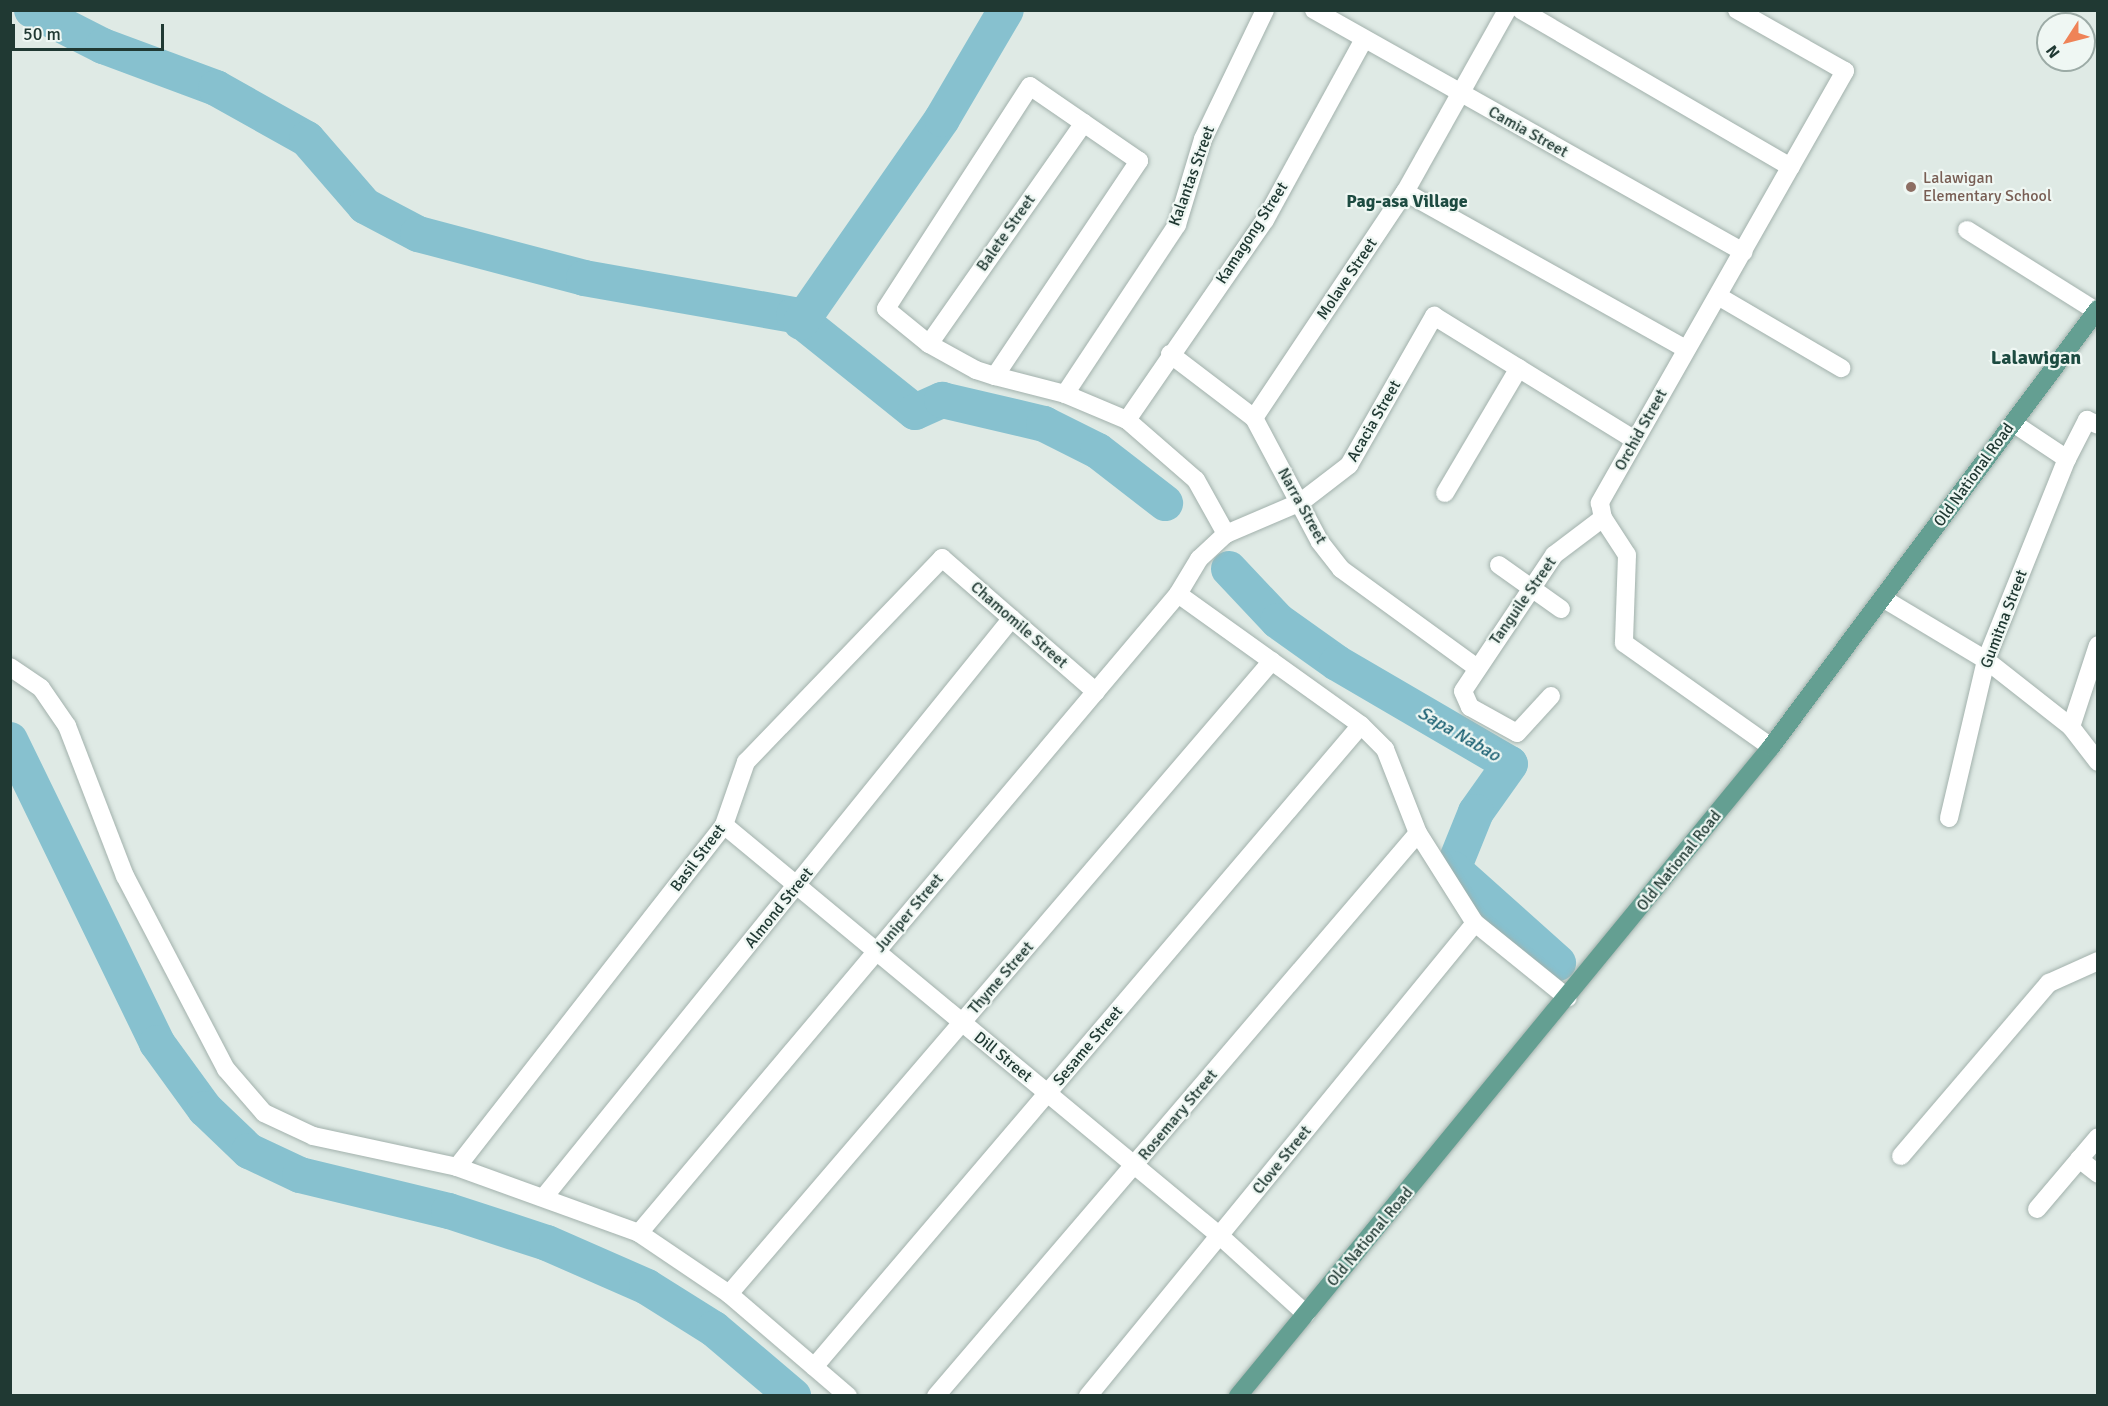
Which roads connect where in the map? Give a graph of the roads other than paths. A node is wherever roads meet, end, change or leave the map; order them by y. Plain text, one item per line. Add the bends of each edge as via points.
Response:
1 (1265, 10) edge
2 (1314, 10) edge
3 (1506, 10) edge
4 (1521, 10) edge
5 (1737, 10) edge
6 (1364, 39) junction
7 (1460, 94) junction
8 (1084, 123) junction
9 (1791, 167) junction
10 (1405, 192) junction
11 (1967, 230) dead end
12 (1743, 252) junction
13 (1718, 296) junction
14 (2097, 310) edge
15 (928, 344) junction
16 (1686, 349) junction
17 (1170, 354) junction
18 (1841, 368) dead end
19 (1520, 369) junction
20 (995, 376) junction
21 (1065, 394) junction
22 (1254, 418) junction
23 (1127, 420) junction
24 (2013, 423) junction
25 (2097, 425) edge
26 (1635, 440) junction
27 (2067, 459) junction
28 (1445, 494) dead end
29 (1300, 502) junction
30 (1603, 518) junction
31 (1226, 534) junction
32 (942, 558) joint
33 (1499, 565) dead end
34 (1532, 589) junction
35 (1178, 594) junction
36 (1884, 598) junction
37 (1560, 609) dead end
38 (1012, 618) junction
39 (2097, 645) edge
40 (1986, 660) junction
41 (1272, 661) junction
42 (10, 667) edge
43 (1476, 667) junction
44 (1096, 692) junction
45 (1551, 696) dead end
46 (1361, 725) junction
47 (2071, 728) junction
48 (1771, 747) junction
49 (2097, 762) edge
50 (1949, 818) dead end
51 (724, 825) junction
52 (1418, 833) junction
53 (797, 886) junction
54 (1475, 923) junction
55 (876, 952) junction
56 (2097, 961) edge
57 (1568, 998) junction
58 (962, 1023) junction
59 (1047, 1094) junction
60 (2097, 1137) edge
61 (1901, 1156) dead end
62 (2079, 1158) junction
63 (1135, 1166) junction
64 (457, 1167) junction
65 (2097, 1174) edge
66 (544, 1197) junction
67 (2037, 1209) dead end
68 (639, 1233) junction
69 (1220, 1236) junction
70 (729, 1294) junction
71 (1306, 1314) junction
72 (814, 1367) junction
73 (848, 1395) edge
74 (936, 1395) edge
75 (1088, 1395) edge
76 (1238, 1395) edge

1 - 21 street, Kalantas Street via 1203,139 1176,225
2 - 6 street, Camia Street
3 - 7 street, Molave Street
4 - 9 street
5 - 9 street, Orchid Street via 1845,72
6 - 7 street, Camia Street
6 - 17 street, Kamagong Street via 1265,220
7 - 10 street, Molave Street
7 - 12 street, Camia Street
8 - 15 street, Balete Street
8 - 15 street via 1030,86 886,309
8 - 20 street via 1139,161
9 - 12 street, Orchid Street
10 - 16 street
10 - 22 street, Molave Street
11 - 14 street
12 - 13 street, Orchid Street
13 - 16 street, Orchid Street
13 - 18 street
14 - 24 main road, Old National Road
15 - 20 street
16 - 26 street, Orchid Street
17 - 22 street, Narra Street
17 - 23 street, Kamagong Street
19 - 26 street
19 - 28 street
19 - 29 street, Acacia Street via 1434,316 1349,465
20 - 21 street
21 - 23 street
22 - 29 street, Narra Street
23 - 31 street via 1196,480
24 - 27 street
24 - 36 main road, Old National Road
25 - 27 street, Gumitna Street via 2087,420
26 - 30 street, Orchid Street via 1600,503
27 - 40 street, Gumitna Street
29 - 31 street, Acacia Street
29 - 43 street, Narra Street via 1341,569
30 - 34 street, Tanguile Street via 1554,555
30 - 48 street via 1627,555 1624,643 1631,652
31 - 35 street, Juniper Street via 1199,560
32 - 38 street, Chamomile Street
32 - 51 street, Basil Street via 746,762
33 - 34 street
34 - 37 street
34 - 43 street, Tanguile Street
35 - 41 street
35 - 44 street, Juniper Street
36 - 40 street
36 - 48 main road, Old National Road
38 - 44 street, Chamomile Street
38 - 53 street, Almond Street
39 - 47 street
40 - 47 street
40 - 50 street, Gumitna Street
41 - 46 street
41 - 58 street, Thyme Street
42 - 64 street via 41,688 67,726 125,876 226,1069 264,1113 313,1136
43 - 45 street, Tanguile Street via 1463,691 1465,700 1517,733
44 - 55 street, Juniper Street
46 - 52 street via 1384,749
46 - 59 street, Sesame Street
47 - 49 street
48 - 57 main road, Old National Road
51 - 53 street, Dill Street
51 - 64 street, Basil Street
52 - 54 street
52 - 63 street, Rosemary Street
53 - 55 street, Dill Street
53 - 66 street, Almond Street
54 - 57 street
54 - 69 street, Clove Street
55 - 58 street, Dill Street
55 - 68 street, Juniper Street
56 - 61 street via 2049,983
57 - 71 main road, Old National Road
58 - 59 street, Dill Street
58 - 70 street, Thyme Street
59 - 63 street, Dill Street
59 - 72 street, Sesame Street
60 - 62 street
62 - 65 street
62 - 67 street
63 - 69 street, Dill Street
63 - 74 street, Rosemary Street
64 - 66 street
66 - 68 street
68 - 70 street
69 - 71 street, Dill Street
69 - 75 street, Clove Street
70 - 72 street
71 - 76 main road, Old National Road
72 - 73 street

